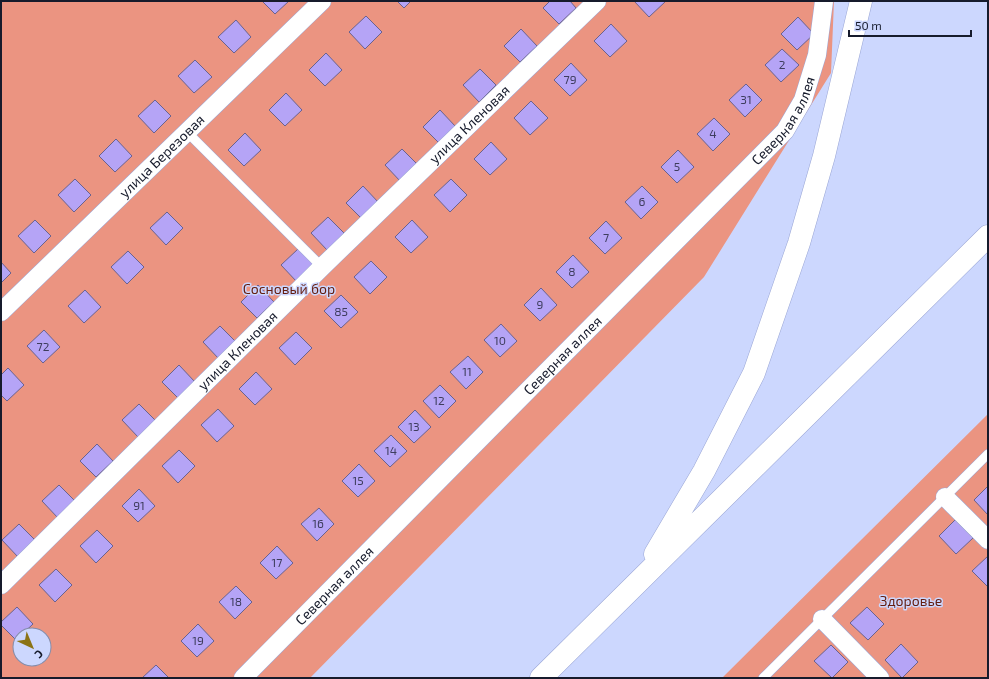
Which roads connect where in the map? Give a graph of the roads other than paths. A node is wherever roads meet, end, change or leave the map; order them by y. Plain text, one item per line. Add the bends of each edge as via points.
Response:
1 (322, 1) edge
2 (597, 1) edge
3 (824, 1) edge
4 (859, 7) edge
5 (186, 132) junction
6 (988, 236) edge
7 (322, 267) junction
8 (1, 312) edge
9 (988, 454) edge
10 (945, 497) junction
11 (988, 540) edge
12 (640, 579) junction
13 (1, 585) edge
14 (822, 619) junction
15 (243, 678) edge
16 (541, 678) edge
17 (763, 678) edge
18 (880, 678) edge

1 - 5 street, улица Березовая
2 - 7 street, улица Кленовая
3 - 15 street, Северная аллея via 817,55 803,100 785,131
4 - 12 highway via 824,156 799,243 754,373 704,471
5 - 7 lane
5 - 8 street, улица Березовая
6 - 12 highway
7 - 13 street, улица Кленовая
9 - 10 lane
10 - 11 street
10 - 14 lane
12 - 16 highway
14 - 17 lane
14 - 18 street

